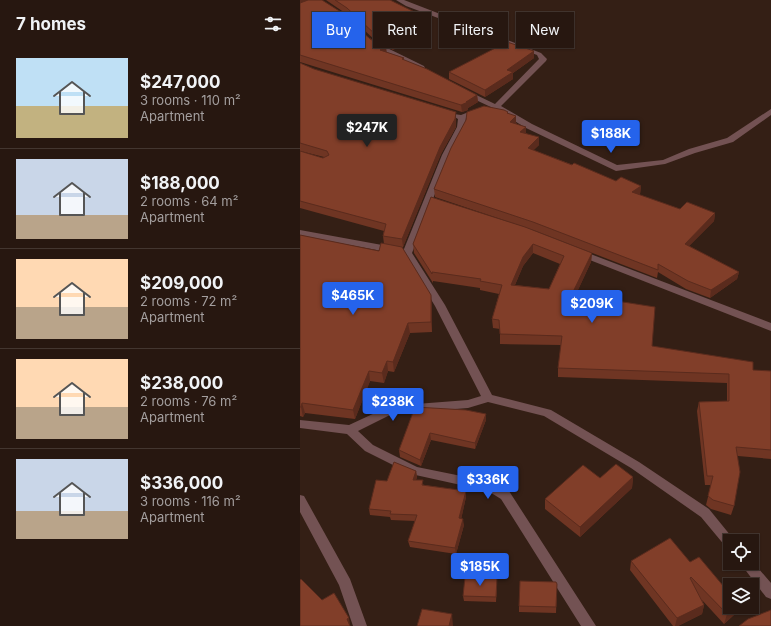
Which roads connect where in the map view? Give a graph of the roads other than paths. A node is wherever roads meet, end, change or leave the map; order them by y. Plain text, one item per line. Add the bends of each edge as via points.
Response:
1 (399, 0) edge
2 (368, 38) edge
3 (428, 72) edge
4 (458, 88) edge
5 (496, 107) junction
6 (771, 111) edge
7 (446, 113) edge
8 (462, 117) junction
9 (300, 233) edge
10 (573, 250) edge
11 (407, 253) junction
12 (771, 327) edge
13 (488, 398) junction
14 (300, 424) edge
15 (350, 430) junction
16 (300, 500) edge
17 (723, 535) edge
18 (752, 570) edge
19 (771, 593) edge
20 (360, 626) edge
21 (589, 626) edge

1 - 5 street via 539,54 543,59
2 - 3 street via 374,44
4 - 5 street
5 - 6 street via 616,168 665,162 730,140
5 - 8 street
7 - 8 street
8 - 11 street via 461,127 446,155 433,201
9 - 11 street
10 - 12 street
11 - 13 street via 440,305
13 - 15 street via 468,404 390,410
13 - 17 street via 547,413 635,465 705,513
14 - 15 street
15 - 21 street via 369,448 415,471 491,488 505,495
16 - 20 street via 345,582
18 - 19 street

